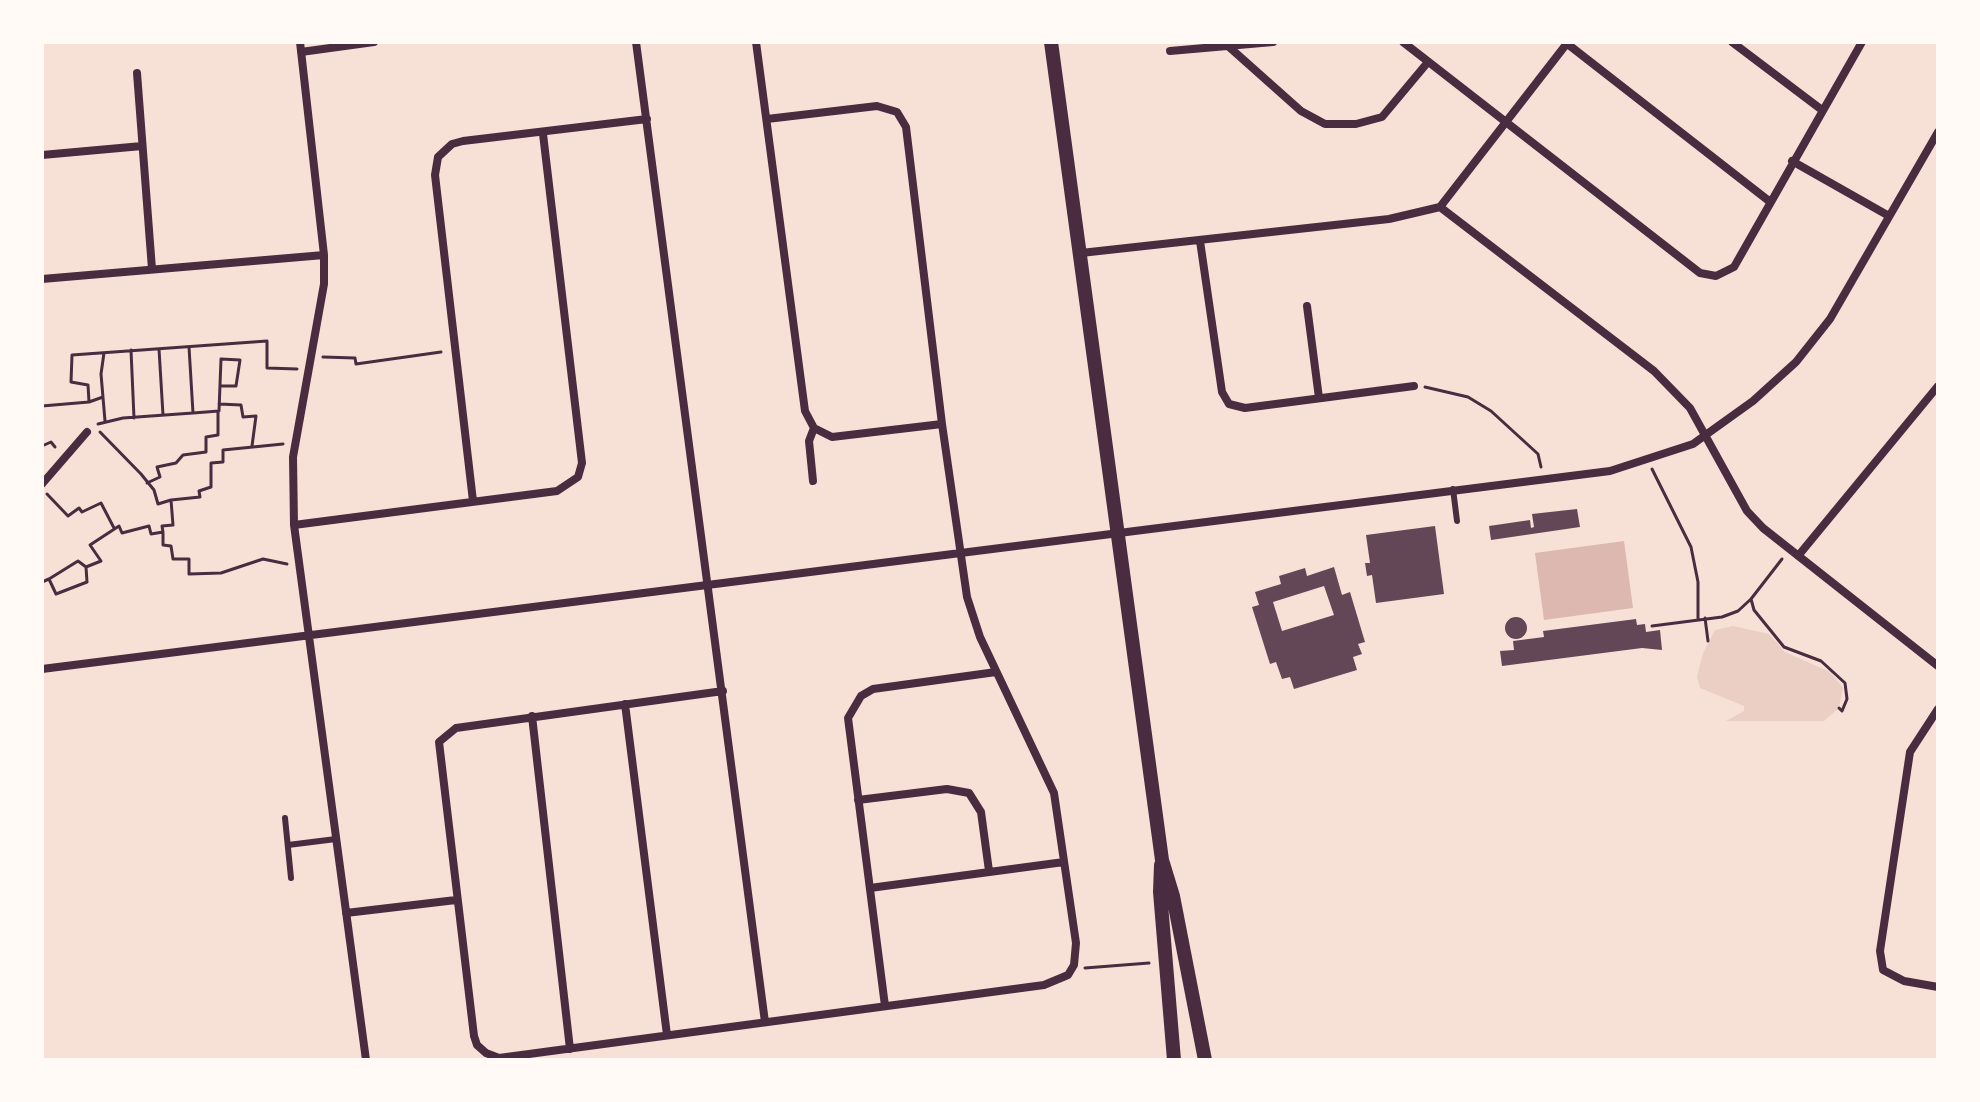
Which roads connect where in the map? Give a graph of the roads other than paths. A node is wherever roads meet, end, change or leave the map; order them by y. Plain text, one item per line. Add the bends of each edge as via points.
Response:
1 (374, 42) edge
2 (636, 42) edge
3 (756, 42) edge
4 (1051, 42) edge
5 (1273, 42) edge
6 (1403, 42) edge
7 (1732, 42) edge
8 (1862, 42) edge
9 (1567, 43) edge
10 (1228, 46) junction
11 (300, 47) edge
12 (1170, 51) dead end
13 (1428, 62) junction
14 (137, 73) dead end
15 (1822, 110) junction
16 (647, 119) junction
17 (767, 119) junction
18 (1504, 121) junction
19 (1938, 132) edge
20 (543, 134) junction
21 (142, 146) junction
22 (42, 155) edge
23 (1792, 161) junction
24 (1769, 201) junction
25 (1440, 207) junction
26 (1889, 216) junction
27 (1200, 241) junction
28 (1081, 253) junction
29 (324, 255) junction
30 (152, 269) junction
31 (42, 279) edge
32 (1307, 306) dead end
33 (1414, 386) road end
34 (1938, 386) edge
35 (1319, 398) junction
36 (942, 424) junction
37 (814, 428) junction
38 (87, 432) dead end
39 (1706, 436) junction
40 (813, 481) dead end
41 (42, 486) edge
42 (1453, 489) junction
43 (473, 501) junction
44 (1457, 521) dead end
45 (294, 525) junction
46 (1119, 530) junction
47 (960, 551) junction
48 (1798, 556) junction
49 (708, 582) junction
50 (308, 637) junction
51 (1938, 666) edge
52 (42, 669) edge
53 (996, 672) junction
54 (723, 691) junction
55 (625, 704) junction
56 (1938, 709) edge
57 (532, 716) junction
58 (858, 800) junction
59 (285, 818) dead end
60 (336, 839) junction
61 (288, 845) junction
62 (1162, 860) junction
63 (1064, 862) junction
64 (989, 871) junction
65 (291, 878) dead end
66 (870, 888) junction
67 (456, 900) junction
68 (346, 913) junction
69 (1938, 987) edge
70 (885, 1006) junction
71 (765, 1022) junction
72 (667, 1035) junction
73 (570, 1049) junction
74 (366, 1060) edge
75 (1174, 1060) edge
76 (1205, 1060) edge

1 - 11 street
2 - 16 street
3 - 17 street
4 - 28 street
5 - 10 street
6 - 13 street
7 - 15 street
8 - 15 street
9 - 18 street
9 - 24 street
10 - 12 street
10 - 13 street via 1301,111 1325,124 1382,117
11 - 29 street
13 - 18 street
14 - 21 street
15 - 23 street
16 - 20 street
16 - 49 street
17 - 36 street via 877,106 897,112 906,127
17 - 37 street via 805,411
18 - 24 street via 1700,273 1716,276 1734,267
18 - 25 street
19 - 26 street
20 - 43 street via 581,470 571,485 557,491
20 - 43 street via 463,141 438,157 435,175
21 - 22 street
21 - 30 street
23 - 24 street
23 - 26 street
25 - 27 street via 1389,219
25 - 39 street via 1654,371 1690,408
26 - 39 street via 1830,319 1796,362
27 - 28 street
27 - 35 street via 1222,392 1229,404 1245,408
28 - 46 street
29 - 30 street
29 - 45 street via 324,284 295,446
30 - 31 street
32 - 35 street
33 - 35 street
34 - 48 street
36 - 37 street via 832,437
36 - 47 street
37 - 40 street via 809,441
38 - 41 street
39 - 42 street via 1610,471
39 - 48 street via 1747,511
42 - 44 lane
42 - 46 street
43 - 45 street
45 - 50 street
46 - 47 street
46 - 62 street
47 - 49 street
47 - 53 street via 972,613
48 - 51 street
49 - 50 street
49 - 54 street
50 - 52 street
50 - 60 street
53 - 58 street via 886,685 861,696 848,718
53 - 63 street via 1049,778
54 - 55 street
54 - 71 street
55 - 57 street
55 - 72 street
56 - 69 street via 1910,752 1880,951 1883,970 1904,981
57 - 67 street via 456,728 439,742
57 - 73 street
58 - 64 street via 947,789 969,793 981,812
58 - 66 street
59 - 61 lane
60 - 61 lane
60 - 68 street
61 - 65 lane
62 - 75 street
62 - 76 street
63 - 64 street
63 - 70 street via 1076,943 1074,965 1060,981
64 - 66 street
66 - 70 street
67 - 68 street
67 - 73 street via 477,1045 499,1058
68 - 74 street
70 - 71 street
71 - 72 street
72 - 73 street

